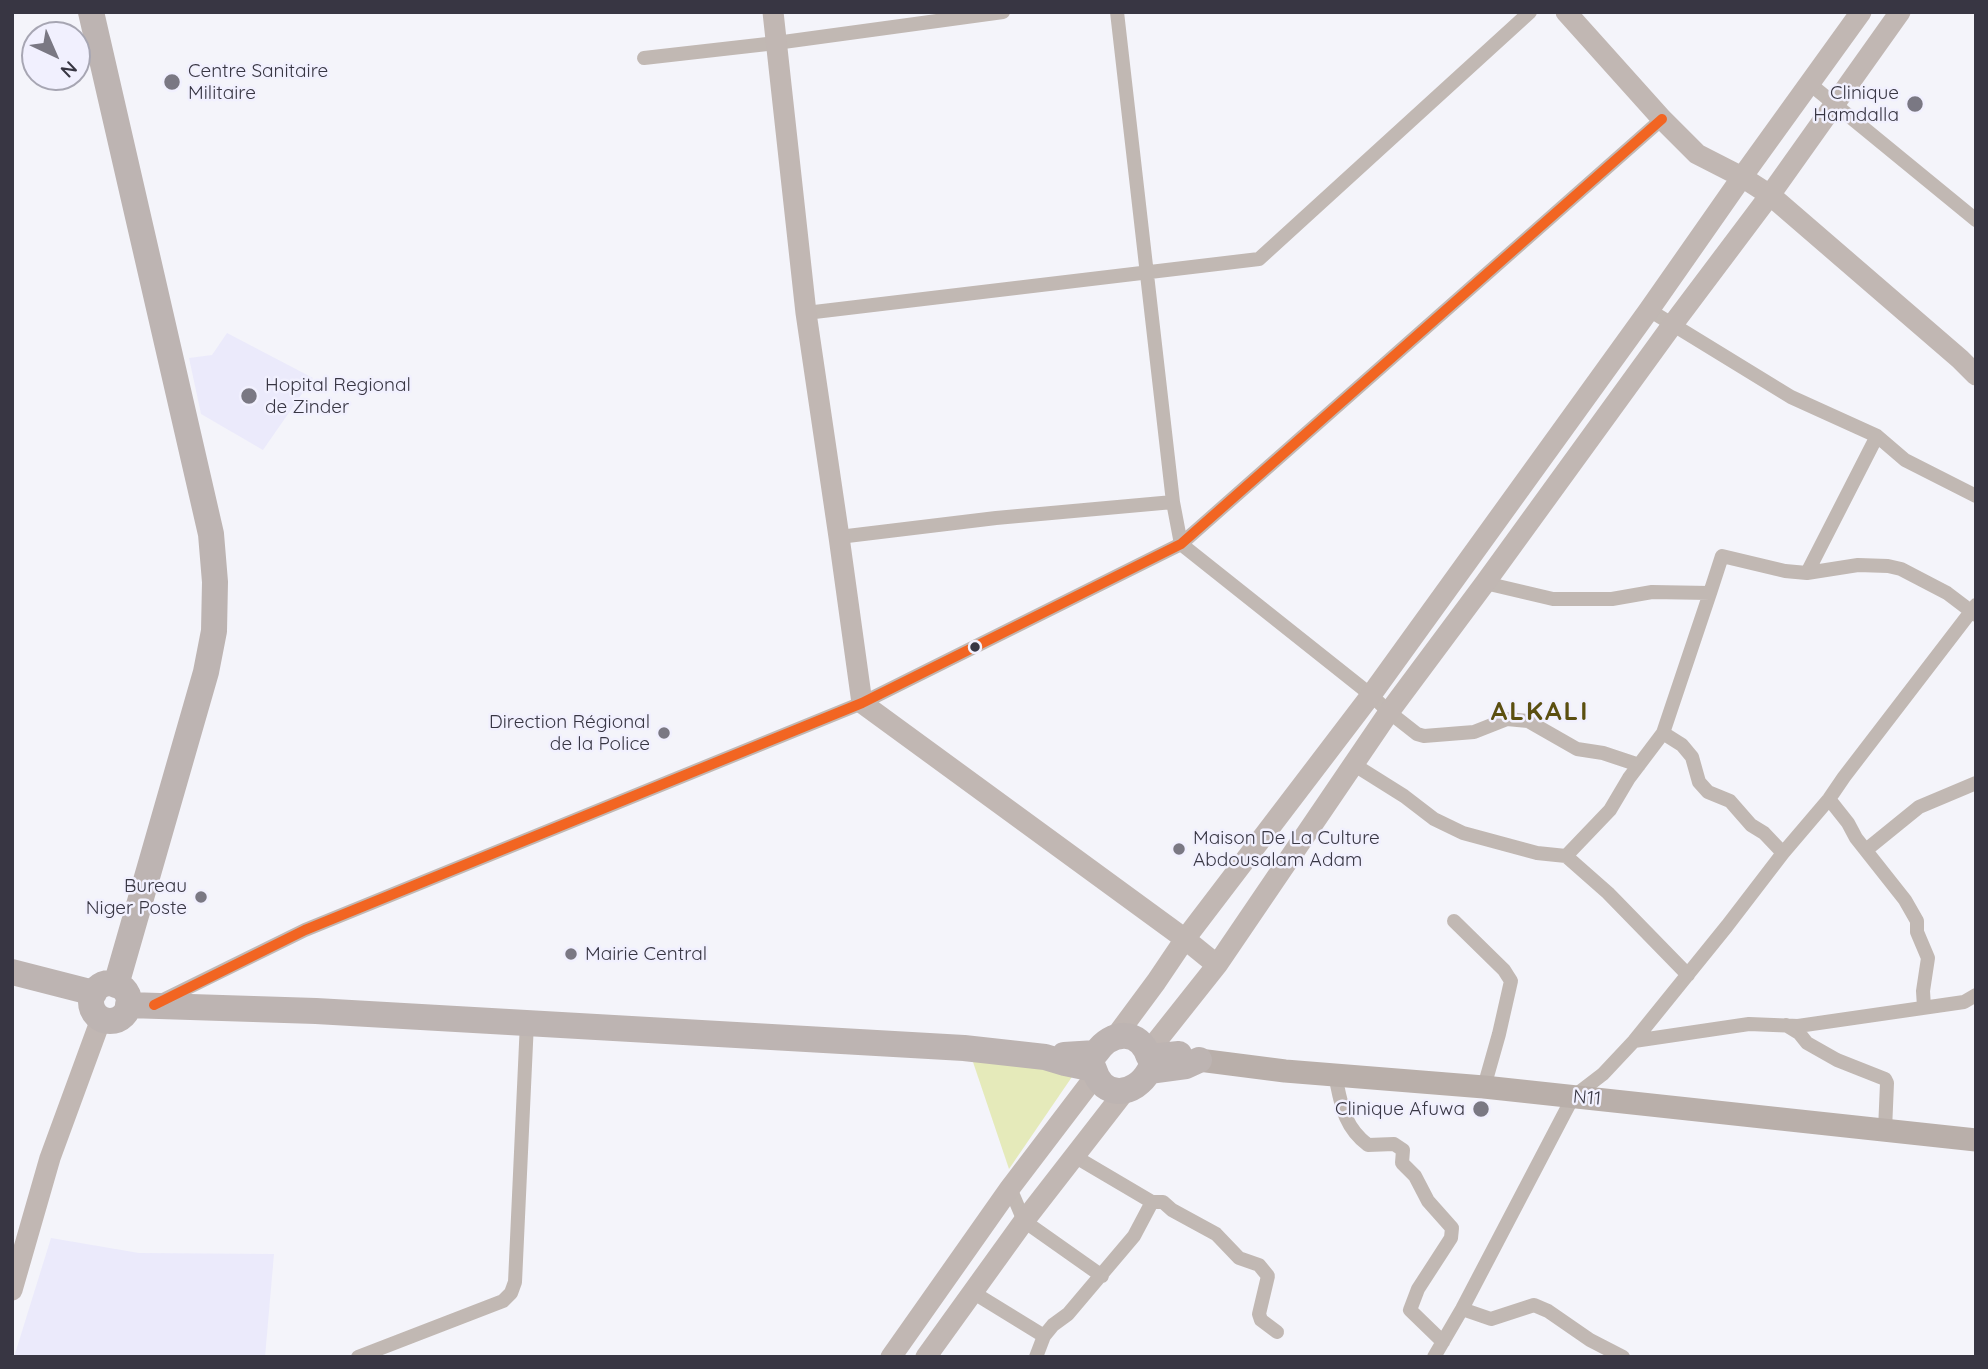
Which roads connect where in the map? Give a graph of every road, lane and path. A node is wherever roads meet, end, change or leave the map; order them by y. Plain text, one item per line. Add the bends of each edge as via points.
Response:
1 (78, 12) edge
2 (91, 12) edge
3 (773, 12) edge
4 (1003, 12) edge
5 (1116, 12) edge
6 (1530, 12) edge
7 (1566, 12) edge
8 (1861, 12) edge
9 (1900, 12) edge
10 (776, 43) junction
11 (644, 58) dead end
12 (96, 63) junction
13 (1810, 84) junction
14 (1835, 103) junction
15 (1662, 119) junction
16 (1742, 177) junction
17 (1770, 195) junction
18 (1976, 220) edge
19 (1145, 274) junction
20 (1649, 310) junction
21 (806, 313) junction
22 (1673, 324) junction
23 (1976, 375) edge
24 (1877, 436) junction
25 (1976, 496) edge
26 (1173, 502) junction
27 (839, 537) junction
28 (1181, 544) junction
29 (1807, 573) junction
30 (1485, 583) junction
31 (1710, 593) junction
32 (1974, 611) edge
33 (1371, 695) junction
34 (862, 703) junction
35 (1389, 712) junction
36 (1664, 733) junction
37 (1353, 764) junction
38 (1639, 765) junction
39 (1976, 783) edge
40 (1829, 799) junction
41 (1866, 850) junction
42 (1783, 853) junction
43 (1566, 856) junction
44 (1454, 920) dead end
45 (1185, 939) junction
46 (1217, 965) junction
47 (12, 972) edge
48 (1688, 975) junction
49 (12, 986) edge
50 (113, 1000) junction
51 (1972, 1000) edge
52 (1924, 1007) junction
53 (527, 1022) junction
54 (1784, 1024) junction
55 (1116, 1036) junction
56 (1634, 1041) junction
57 (1149, 1060) junction
58 (1199, 1060) joint
59 (1095, 1066) junction
60 (1335, 1075) junction
61 (1484, 1087) junction
62 (1125, 1091) junction
63 (1573, 1097) junction
64 (1885, 1130) junction
65 (1976, 1140) edge
66 (1074, 1156) junction
67 (1010, 1188) junction
68 (1152, 1202) junction
69 (1024, 1221) junction
70 (1102, 1276) junction
71 (12, 1290) edge
72 (974, 1293) junction
73 (1462, 1309) junction
74 (1277, 1332) dead end
75 (1044, 1336) junction
76 (1443, 1342) junction
77 (929, 1356) edge
78 (358, 1357) edge
79 (891, 1357) edge
80 (1036, 1357) edge
81 (1434, 1357) edge
82 (1623, 1357) edge

1 - 12 highway
2 - 12 highway
3 - 10 street
4 - 10 street
5 - 19 street
6 - 19 street via 1259,259
7 - 15 street
8 - 13 street
9 - 14 street
10 - 11 street
10 - 21 street
12 - 50 highway via 211,534 215,582 214,631 206,673
13 - 14 street
13 - 16 street
14 - 17 street
14 - 18 street
15 - 16 street via 1698,154
15 - 28 street
16 - 17 street
16 - 20 street
17 - 22 street
17 - 23 street
19 - 21 street
19 - 26 street
20 - 22 street
20 - 33 street
21 - 27 street
22 - 24 street via 1791,397
22 - 30 street
24 - 25 street via 1905,460
24 - 29 street
26 - 27 street
26 - 28 street
27 - 34 street
28 - 33 street
28 - 34 street
29 - 31 street via 1722,556
29 - 32 street via 1858,565 1888,566
30 - 31 street via 1553,599
30 - 35 street
31 - 36 street
32 - 40 street
33 - 35 street
33 - 45 street
34 - 45 street
34 - 50 street via 305,930
35 - 37 street
35 - 38 street via 1424,736 1474,732 1507,719 1528,721 1577,749
36 - 38 street
36 - 42 street via 1692,757 1699,782 1708,792 1730,801
37 - 43 street via 1434,819 1463,833
37 - 46 street
38 - 43 street via 1609,810
39 - 41 street via 1919,807
40 - 41 street
40 - 42 street
41 - 52 street via 1917,921 1928,958
42 - 48 street
43 - 48 street
44 - 61 street via 1511,981
45 - 46 street
45 - 55 street
46 - 57 street
47 - 50 highway
48 - 56 street
49 - 50 highway
50 - 53 highway
50 - 71 street via 50,1158
51 - 52 street
52 - 54 street via 1798,1026
53 - 59 highway via 964,1048
53 - 78 street via 511,1293 503,1301
54 - 56 street via 1749,1024
54 - 64 street via 1837,1060 1885,1079
55 - 57 highway via 1135,1038
55 - 59 highway via 1104,1042
56 - 63 street
57 - 58 highway via 1186,1066
57 - 62 highway via 1144,1080
58 - 60 main road, N11
59 - 62 highway via 1108,1088
59 - 67 street
60 - 61 main road, N11
60 - 76 street via 1348,1124 1368,1145 1394,1144 1403,1150 1402,1163 1452,1228 1451,1238 1410,1310
61 - 63 main road, N11
62 - 66 street
63 - 64 main road, N11
63 - 73 street
64 - 65 main road, N11
66 - 68 street
66 - 69 street
67 - 69 street
67 - 79 street
68 - 70 street via 1134,1236
68 - 74 street via 1163,1202 1216,1234 1239,1258 1259,1265 1268,1276 1259,1314
69 - 70 street
69 - 72 street
70 - 75 street
72 - 75 street
72 - 77 street
73 - 76 street
73 - 82 street via 1491,1319 1534,1305
75 - 80 street
76 - 81 street

